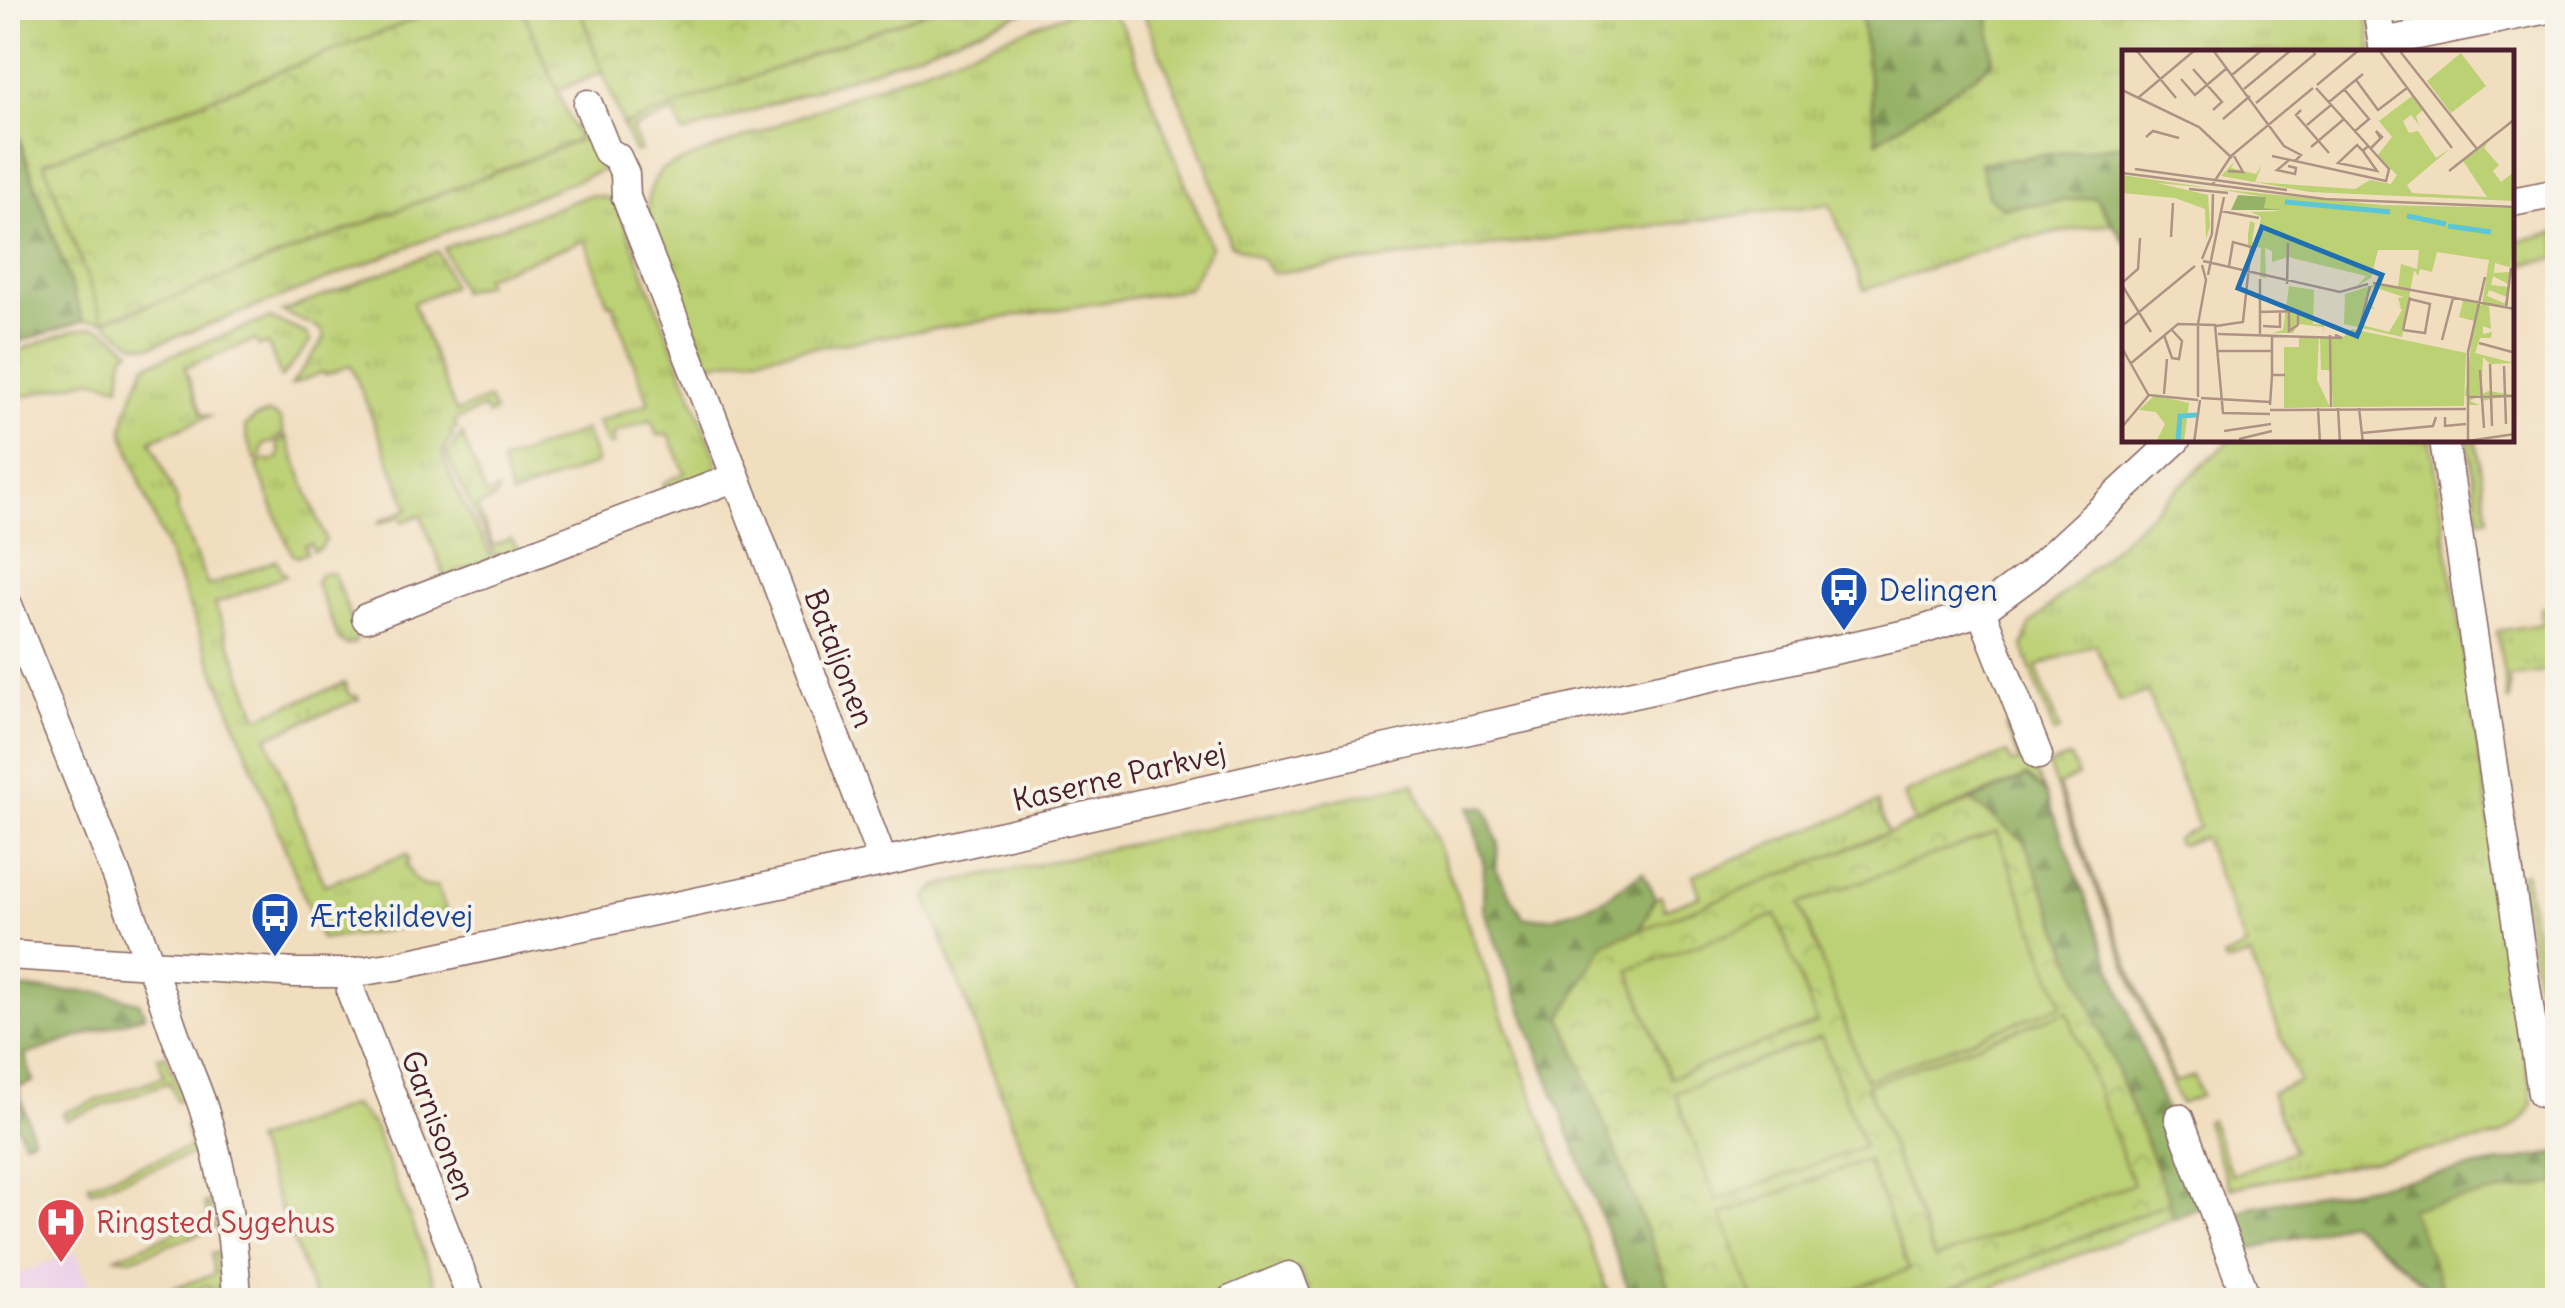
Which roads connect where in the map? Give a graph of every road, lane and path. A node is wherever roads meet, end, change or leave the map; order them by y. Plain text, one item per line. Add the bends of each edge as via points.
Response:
1 (2378, 8) edge
2 (2553, 8) edge
3 (2384, 47) edge
4 (588, 104) dead end
5 (2558, 193) edge
6 (2515, 201) edge
7 (2174, 442) edge
8 (2444, 442) edge
9 (736, 477) junction
10 (8, 605) edge
11 (1981, 612) junction
12 (366, 618) dead end
13 (2038, 755) dead end
14 (883, 862) junction
15 (8, 955) edge
16 (152, 965) junction
17 (350, 973) junction
18 (2542, 1094) dead end
19 (2179, 1118) dead end
20 (236, 1300) edge
21 (472, 1300) edge
22 (1231, 1300) edge
23 (1298, 1300) edge
24 (2247, 1300) edge

1 - 3 street
2 - 3 street
4 - 9 street, Bataljonen via 607,151 625,174 626,198
5 - 6 street
7 - 11 street, Kaserne Parkvej
8 - 18 street
9 - 12 street
9 - 14 street, Bataljonen
10 - 16 street
11 - 13 street
11 - 14 street, Kaserne Parkvej via 1916,632
14 - 17 street, Kaserne Parkvej
15 - 16 street, Kaserne Parkvej
16 - 17 street, Kaserne Parkvej
16 - 20 street via 203,1107
17 - 21 street, Garnisonen via 351,992
19 - 24 street
22 - 23 street via 1289,1276

